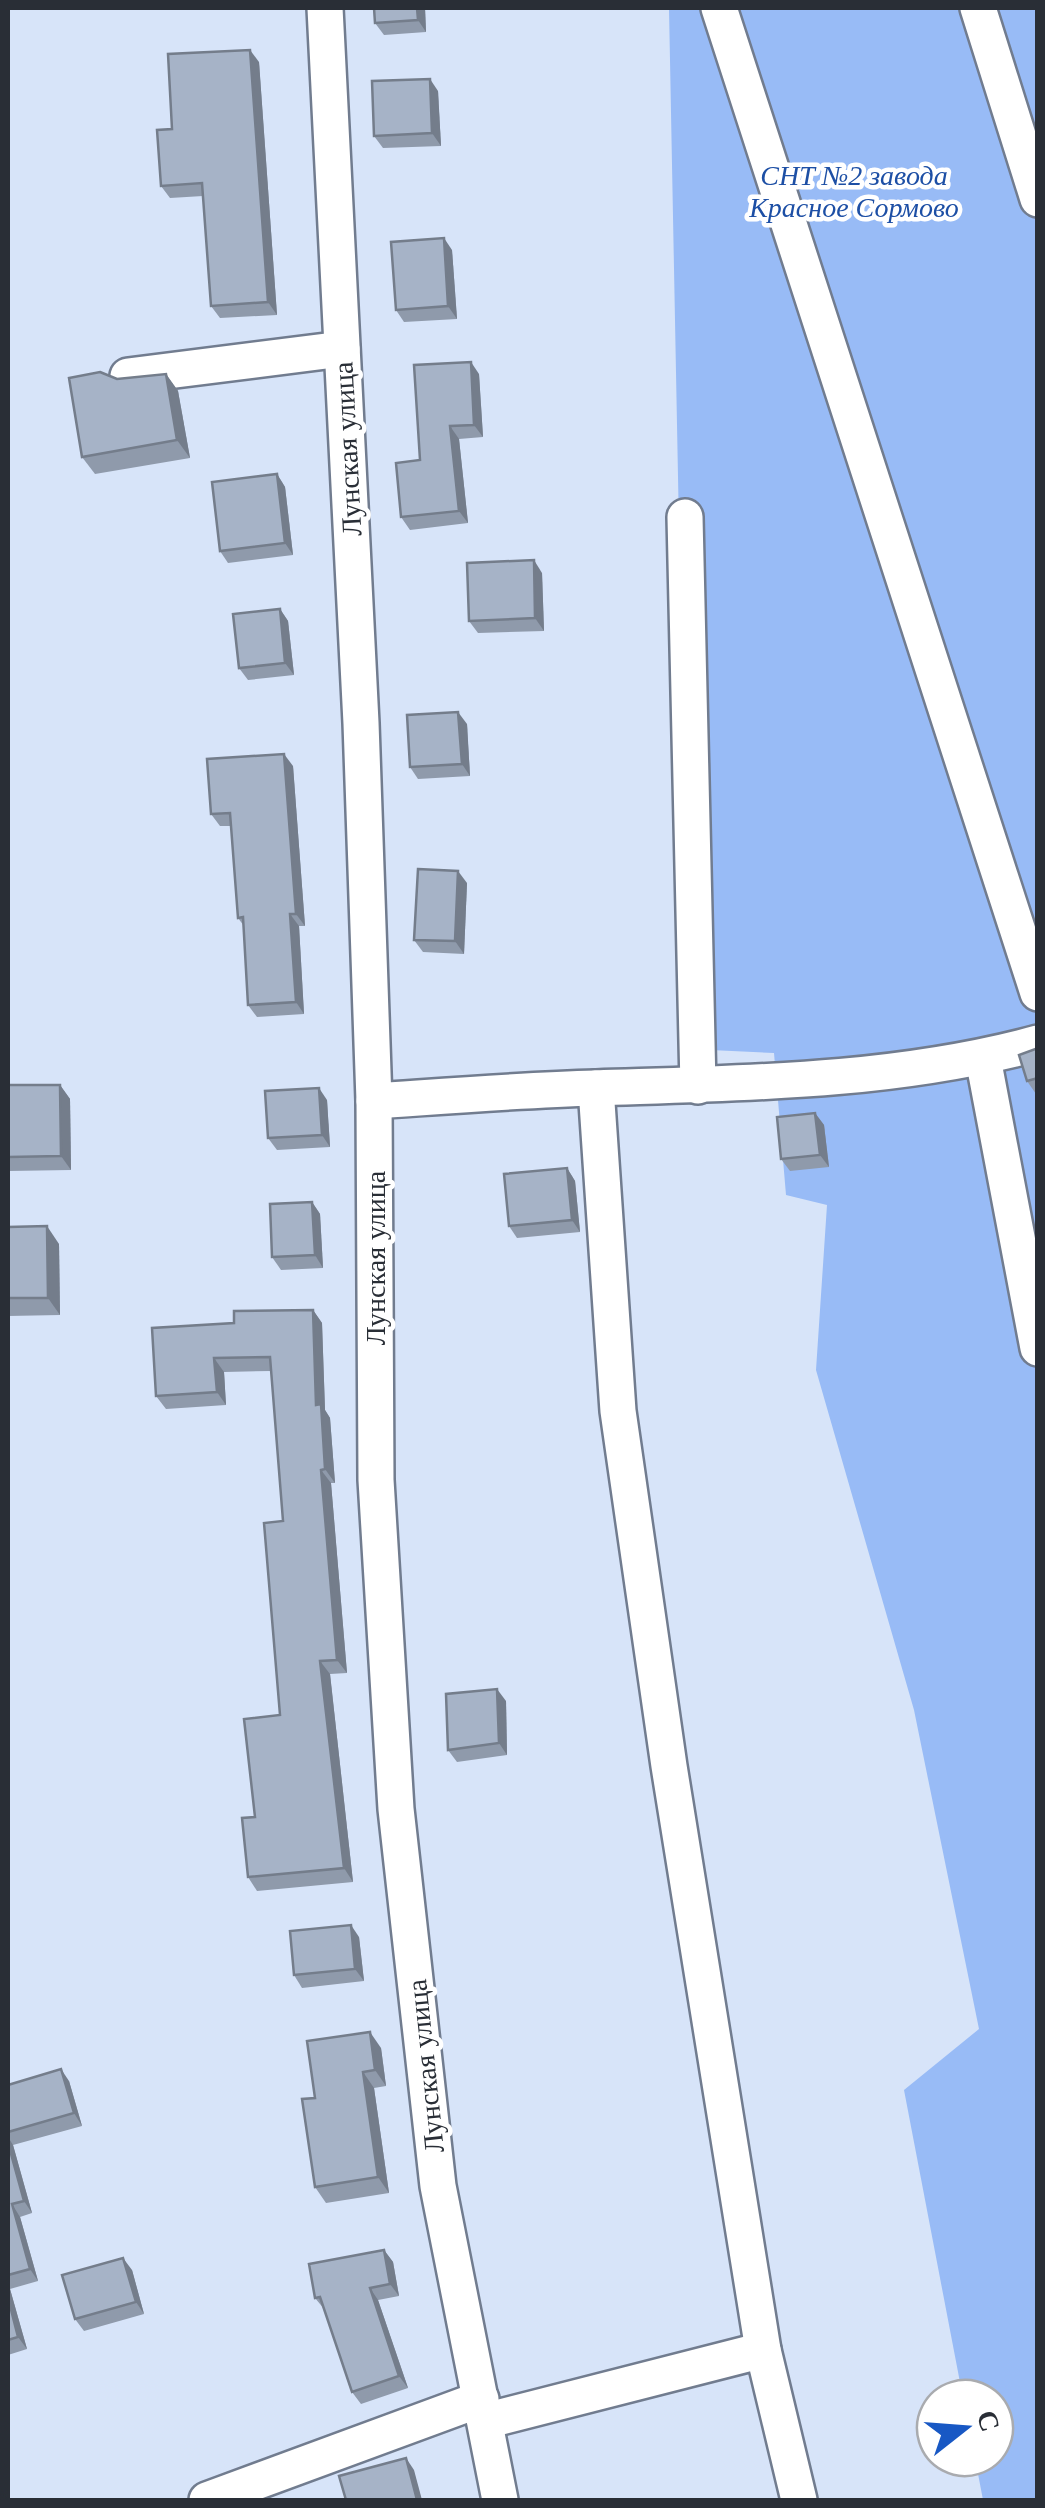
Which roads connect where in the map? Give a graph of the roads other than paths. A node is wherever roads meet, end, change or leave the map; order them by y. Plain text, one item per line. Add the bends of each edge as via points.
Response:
1 (325, 8) edge
2 (719, 8) edge
3 (978, 8) edge
4 (1038, 198) edge
5 (342, 349) junction
6 (128, 376) edge
7 (686, 517) dead end
8 (1038, 992) edge
9 (1038, 1043) edge
10 (982, 1058) junction
11 (698, 1086) junction
12 (596, 1088) junction
13 (374, 1100) junction
14 (1038, 1348) edge
15 (763, 2350) junction
16 (483, 2410) junction
17 (206, 2500) edge
18 (500, 2500) edge
19 (799, 2500) edge

1 - 5 street, Лунская улица
2 - 8 street
3 - 4 street
5 - 6 street
5 - 13 street, Лунская улица
7 - 11 street
9 - 10 street
10 - 11 street
10 - 14 street
11 - 12 street
12 - 13 street
12 - 15 street via 618,1411
13 - 16 street, Лунская улица via 376,1480 396,1809 438,2186
15 - 16 street
15 - 19 street
16 - 17 street
16 - 18 street, Лунская улица

